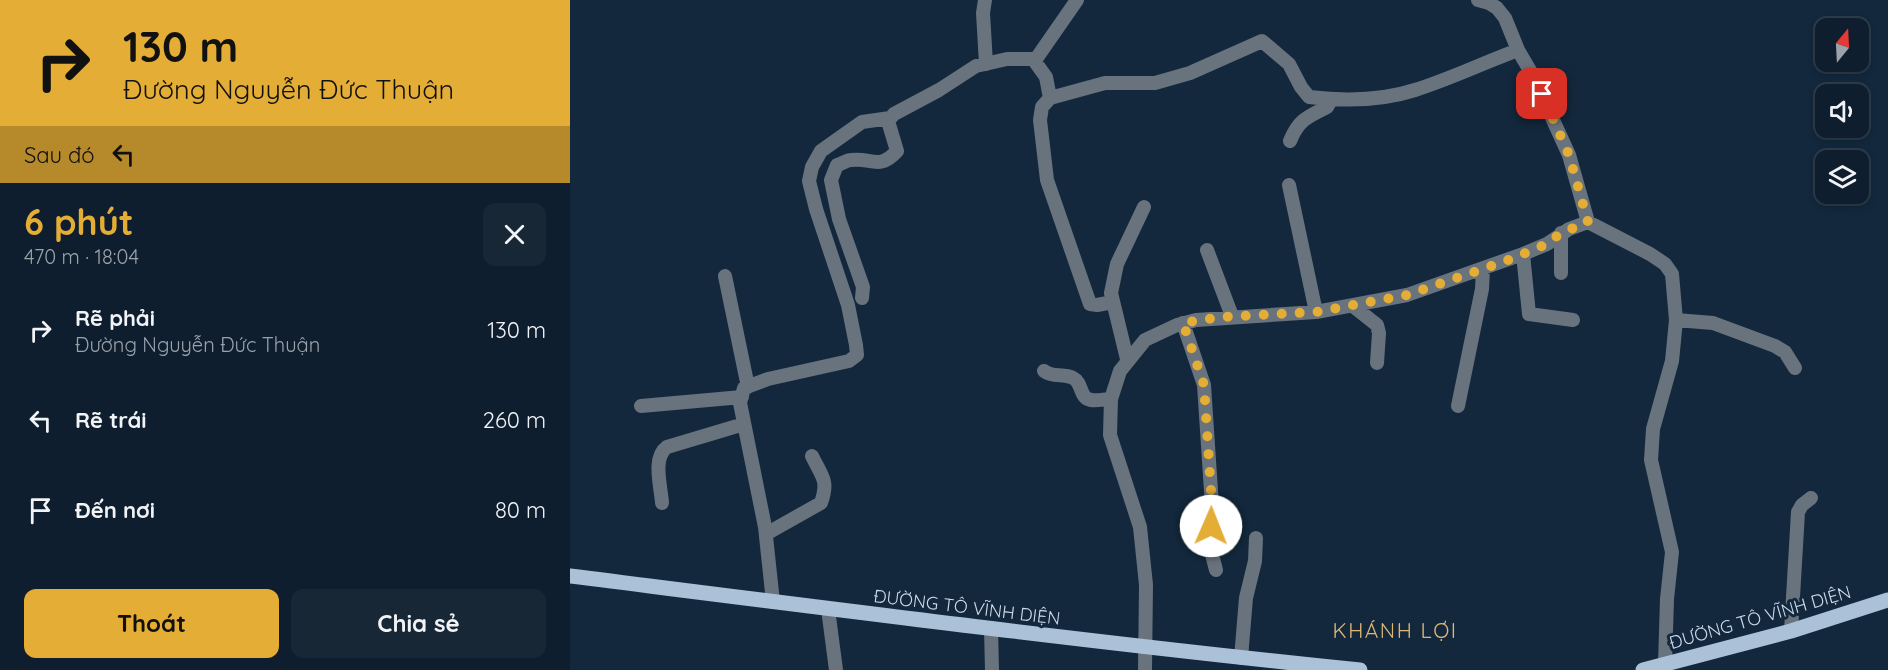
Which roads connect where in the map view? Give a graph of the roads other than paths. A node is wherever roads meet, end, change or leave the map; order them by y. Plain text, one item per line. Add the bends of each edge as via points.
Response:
1 (986, 0) edge
2 (1077, 0) edge
3 (1478, 0) edge
4 (1518, 50) junction
5 (1033, 59) junction
6 (986, 64) junction
7 (1050, 98) junction
8 (1331, 100) junction
9 (890, 118) junction
10 (1290, 141) dead end
11 (1288, 185) dead end
12 (1144, 207) dead end
13 (1588, 222) junction
14 (1561, 233) junction
15 (1207, 250) dead end
16 (1523, 254) junction
17 (1483, 269) junction
18 (1561, 273) dead end
19 (725, 276) dead end
20 (862, 298) dead end
21 (1113, 302) junction
22 (1353, 306) junction
23 (1316, 312) junction
24 (1232, 316) junction
25 (1573, 320) dead end
26 (1676, 320) junction
27 (1183, 323) junction
28 (1127, 359) junction
29 (1377, 363) dead end
30 (1795, 368) dead end
31 (1044, 370) dead end
32 (745, 392) junction
33 (1111, 399) junction
34 (641, 406) dead end
35 (1458, 406) dead end
36 (744, 424) junction
37 (812, 456) dead end
38 (1811, 498) dead end
39 (663, 503) dead end
40 (765, 534) junction
41 (1256, 538) dead end
42 (1216, 570) dead end
43 (570, 576) edge
44 (1888, 600) edge
45 (773, 602) junction
46 (828, 609) junction
47 (991, 629) junction
48 (1791, 631) junction
49 (1144, 647) junction
50 (1241, 657) junction
51 (1665, 664) junction
52 (836, 670) edge
53 (992, 670) edge
54 (1145, 670) edge
55 (1360, 670) edge
56 (1643, 670) edge

1 - 6 street
2 - 5 street via 1039,57
3 - 4 street via 1497,8
4 - 8 street via 1412,91
4 - 13 street via 1569,155
5 - 6 street
5 - 7 street via 1046,77
6 - 9 street via 976,66
7 - 8 street via 1106,83 1155,83 1190,73 1262,41 1289,64 1309,97
7 - 21 street via 1042,107 1040,120 1047,180 1090,304
8 - 10 street via 1328,107 1300,123
9 - 20 street via 897,151 890,159 878,163 851,159 837,165 831,180 839,219 863,287
9 - 32 street via 862,122 821,151 809,181 848,305 857,355 849,361 768,379
11 - 23 street
12 - 21 street via 1117,264
13 - 14 street
13 - 26 street via 1665,264 1672,274
14 - 16 street
14 - 18 street
15 - 24 street
16 - 17 street
16 - 25 street via 1530,314
17 - 22 street via 1407,295
17 - 35 street
19 - 32 street
21 - 28 street
22 - 23 street
22 - 29 street via 1377,325
23 - 24 street
24 - 27 street
26 - 30 street via 1713,323 1775,346 1785,352
26 - 51 street via 1672,361 1653,429 1651,460 1672,552
27 - 28 street via 1145,340
27 - 42 street via 1204,385 1212,506 1210,547
28 - 33 street
31 - 33 street via 1050,375 1074,378 1087,399
32 - 34 street
32 - 36 street via 740,403
33 - 49 street via 1110,435 1140,527 1146,585
36 - 39 street via 662,451 658,461
36 - 40 street
37 - 40 street via 826,488 821,503
38 - 48 street via 1798,512
40 - 45 street
41 - 50 street
43 - 45 main road, ĐƯỜNG TÔ VĨNH DIỆN
44 - 48 main road, ĐƯỜNG TÔ VĨNH DIỆN
45 - 46 main road, ĐƯỜNG TÔ VĨNH DIỆN
46 - 47 main road, ĐƯỜNG TÔ VĨNH DIỆN
46 - 52 street
47 - 49 main road, ĐƯỜNG TÔ VĨNH DIỆN
47 - 53 street
48 - 51 main road, ĐƯỜNG TÔ VĨNH DIỆN
49 - 50 main road, ĐƯỜNG TÔ VĨNH DIỆN
49 - 54 street
50 - 55 main road, ĐƯỜNG TÔ VĨNH DIỆN
51 - 56 main road, ĐƯỜNG TÔ VĨNH DIỆN

